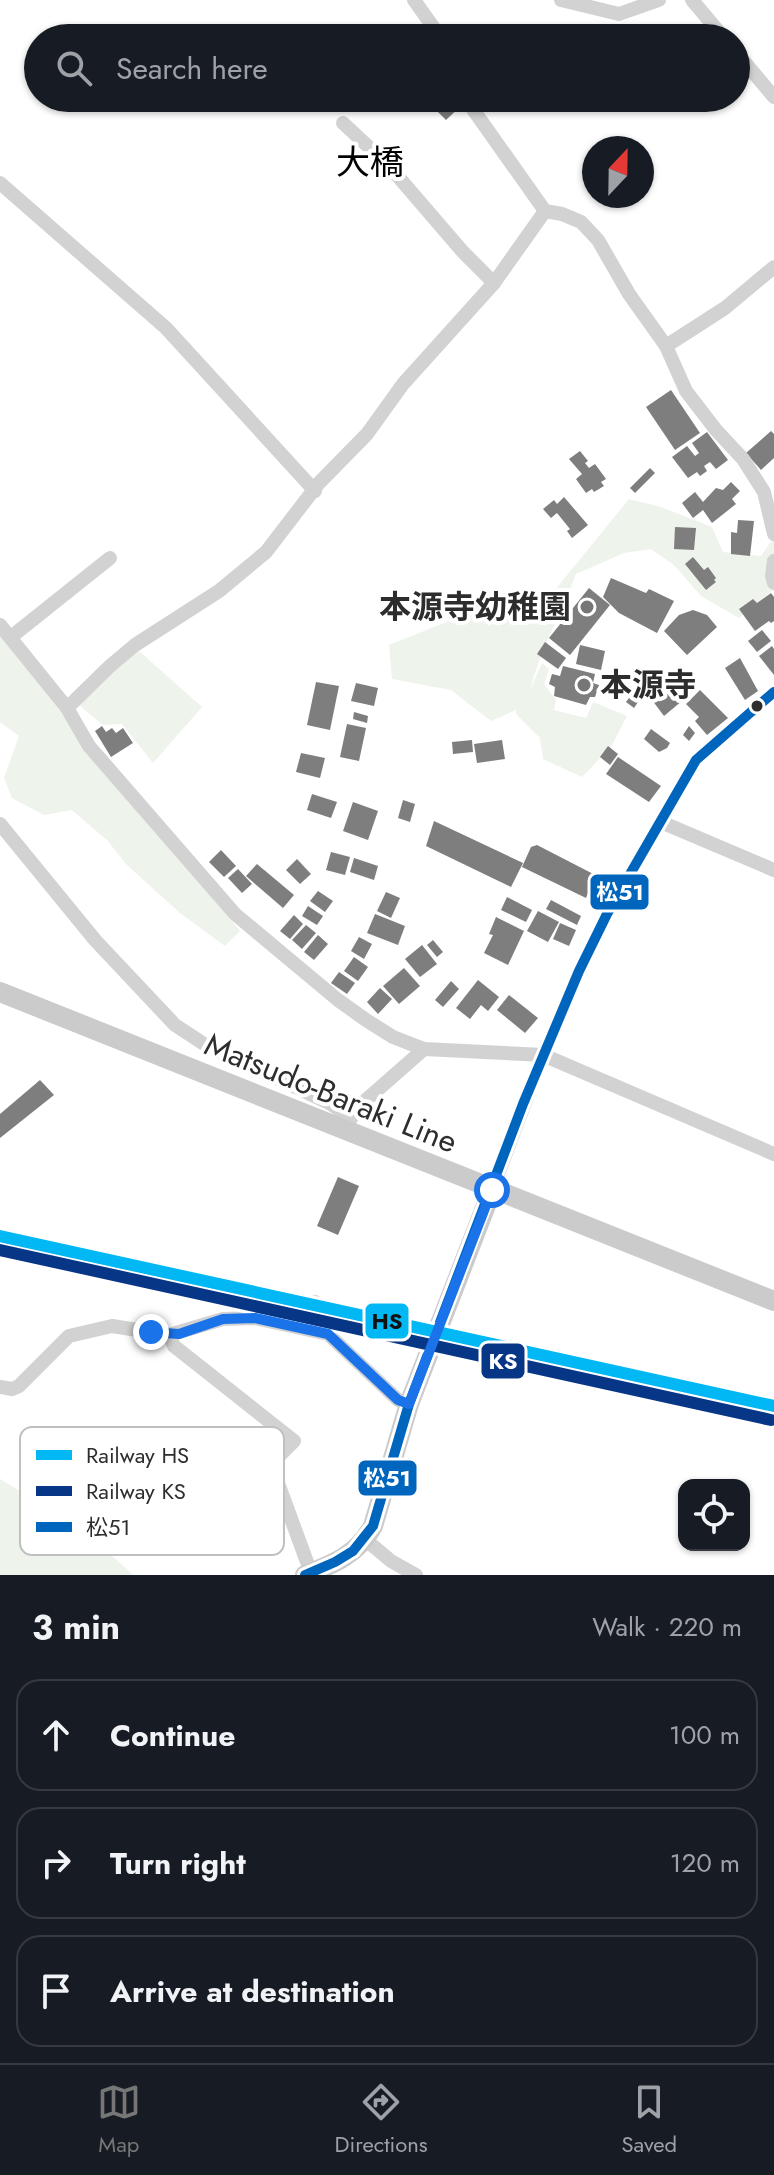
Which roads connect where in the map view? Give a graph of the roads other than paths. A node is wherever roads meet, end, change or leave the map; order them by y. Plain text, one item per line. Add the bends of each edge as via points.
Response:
1 (414, 0) edge
2 (561, 0) edge
3 (659, 0) edge
4 (692, 0) edge
5 (431, 24) edge
6 (712, 24) edge
7 (750, 69) edge
8 (774, 97) edge
9 (476, 112) edge
10 (343, 123) dead end
11 (0, 183) edge
12 (545, 211) junction
13 (774, 267) edge
14 (494, 283) junction
15 (666, 346) junction
16 (315, 491) junction
17 (774, 534) edge
18 (110, 558) dead end
19 (774, 561) edge
20 (774, 583) edge
21 (0, 625) edge
22 (11, 637) junction
23 (774, 692) edge
24 (67, 708) junction
25 (661, 822) junction
26 (0, 824) edge
27 (774, 870) edge
28 (0, 992) edge
29 (424, 1049) junction
30 (543, 1055) junction
31 (348, 1124) junction
32 (774, 1154) edge
33 (492, 1190) junction
34 (774, 1301) edge
35 (315, 1302) dead end
36 (316, 1331) junction
37 (169, 1335) junction
38 (0, 1387) edge
39 (409, 1404) junction
40 (276, 1427) edge
41 (284, 1433) edge
42 (284, 1451) edge
43 (284, 1503) edge
44 (366, 1540) junction
45 (308, 1574) edge
46 (416, 1575) edge

1 - 5 street
2 - 3 street via 619,14
4 - 6 street
7 - 8 street
9 - 12 street
10 - 14 street
11 - 16 street via 166,328
12 - 14 street
12 - 15 street via 581,222 598,240
13 - 15 street via 725,308
14 - 16 street
15 - 17 street via 686,391 764,492
16 - 24 street via 266,552 219,591 135,645
18 - 22 street
19 - 20 street
21 - 22 street
22 - 24 street
23 - 25 street via 696,760
24 - 29 street via 89,746 235,914 338,1000 393,1037
25 - 27 street
25 - 30 street via 607,914
26 - 31 street via 95,940 175,1025 331,1104
28 - 31 main road, Matsudo-Baraki Line
29 - 30 street
29 - 31 street via 366,1100
30 - 32 street
30 - 33 street
31 - 33 main road, Matsudo-Baraki Line
33 - 34 main road, Matsudo-Baraki Line
33 - 39 main road
35 - 36 street
36 - 37 street via 255,1318 223,1319
36 - 39 street via 328,1334 398,1400
37 - 38 street via 112,1326 69,1336 19,1386
37 - 40 street via 174,1346
39 - 44 main road via 380,1509
41 - 42 street via 294,1441
43 - 45 street
44 - 45 main road via 336,1563
44 - 46 street

